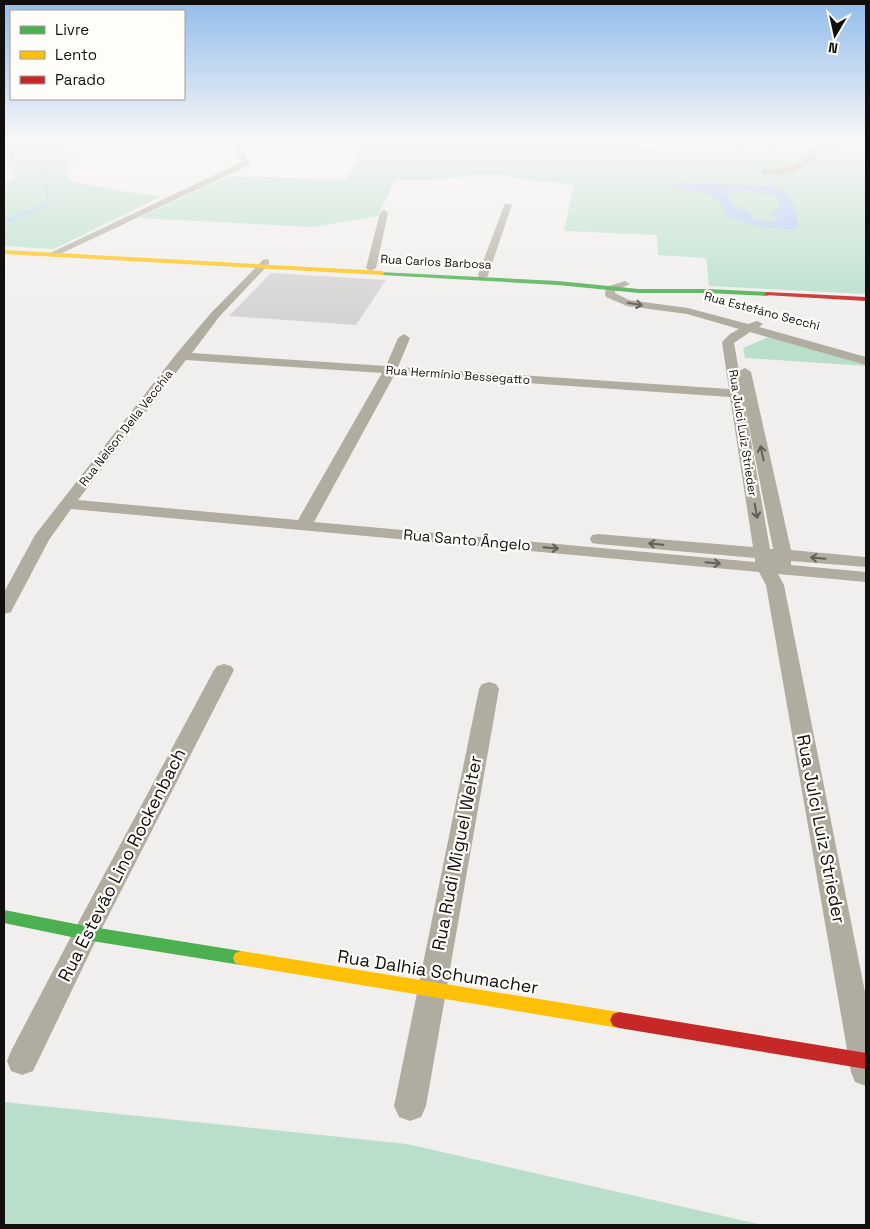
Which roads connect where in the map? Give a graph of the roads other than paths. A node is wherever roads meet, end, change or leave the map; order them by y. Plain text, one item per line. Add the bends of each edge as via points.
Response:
1 (167, 200) edge
2 (508, 205) dead end
3 (384, 213) dead end
4 (4, 250) edge
5 (56, 253) junction
6 (265, 264) junction
7 (371, 268) junction
8 (483, 275) junction
9 (625, 284) junction
10 (656, 285) junction
11 (610, 292) junction
12 (677, 295) junction
13 (827, 295) junction
14 (866, 297) edge
15 (759, 327) junction
16 (404, 338) dead end
17 (866, 353) edge
18 (181, 356) junction
19 (866, 361) edge
20 (390, 371) junction
21 (736, 393) junction
22 (71, 499) junction
23 (307, 520) junction
24 (866, 562) edge
25 (774, 566) junction
26 (866, 577) edge
27 (4, 608) edge
28 (224, 670) dead end
29 (489, 689) dead end
30 (4, 917) edge
31 (86, 933) junction
32 (431, 989) junction
33 (22, 1061) dead end
34 (866, 1064) edge
35 (410, 1106) dead end

1 - 5 street
2 - 8 street
3 - 7 street
4 - 5 street, Rua Carlos Barbosa
5 - 6 street, Rua Carlos Barbosa
6 - 7 street, Rua Carlos Barbosa
6 - 11 street, Rua Carlos Barbosa via 583,285
6 - 18 street, Rua Nelson Della Vecchia via 215,315
7 - 8 street, Rua Carlos Barbosa
8 - 9 street, Rua Carlos Barbosa
9 - 10 street, Rua Carlos Barbosa
9 - 11 street
10 - 12 street, Rua Estefáno Secchi
10 - 13 street, Rua Carlos Barbosa
11 - 12 street, Rua Carlos Barbosa
11 -> 15 street via 627,303 688,310
12 - 13 street, Rua Carlos Barbosa via 708,291
12 - 15 street, Rua Estefáno Secchi via 694,307
13 - 14 street, Rua Carlos Barbosa
15 - 17 street, Rua Estefáno Secchi
15 - 19 street
15 - 21 street, Rua Julci Luiz Strieder via 728,342
25 -> 15 street, Rua Julci Luiz Strieder via 741,348 745,339
16 - 20 street
18 - 20 street, Rua Hermínio Bessegatto
18 - 22 street, Rua Nelson Della Vecchia
20 - 21 street, Rua Hermínio Bessegatto
20 - 23 street
21 -> 25 street, Rua Julci Luiz Strieder
22 - 23 street, Rua Santo Ângelo
22 - 27 street, Rua Nelson Della Vecchia via 41,538
23 - 25 street, Rua Santo Ângelo
24 -> 25 street, Rua Santo Ângelo
25 - 26 street, Rua Santo Ângelo
25 - 34 street, Rua Julci Luiz Strieder
28 - 31 street, Rua Estevão Lino Rockenbach
29 - 32 street, Rua Rudi Miguel Welter
30 - 31 street, Rua Dalhia Schumacher
31 - 32 street, Rua Dalhia Schumacher
31 - 33 street, Rua Estevão Lino Rockenbach
32 - 34 street, Rua Dalhia Schumacher
32 - 35 street, Rua Rudi Miguel Welter

